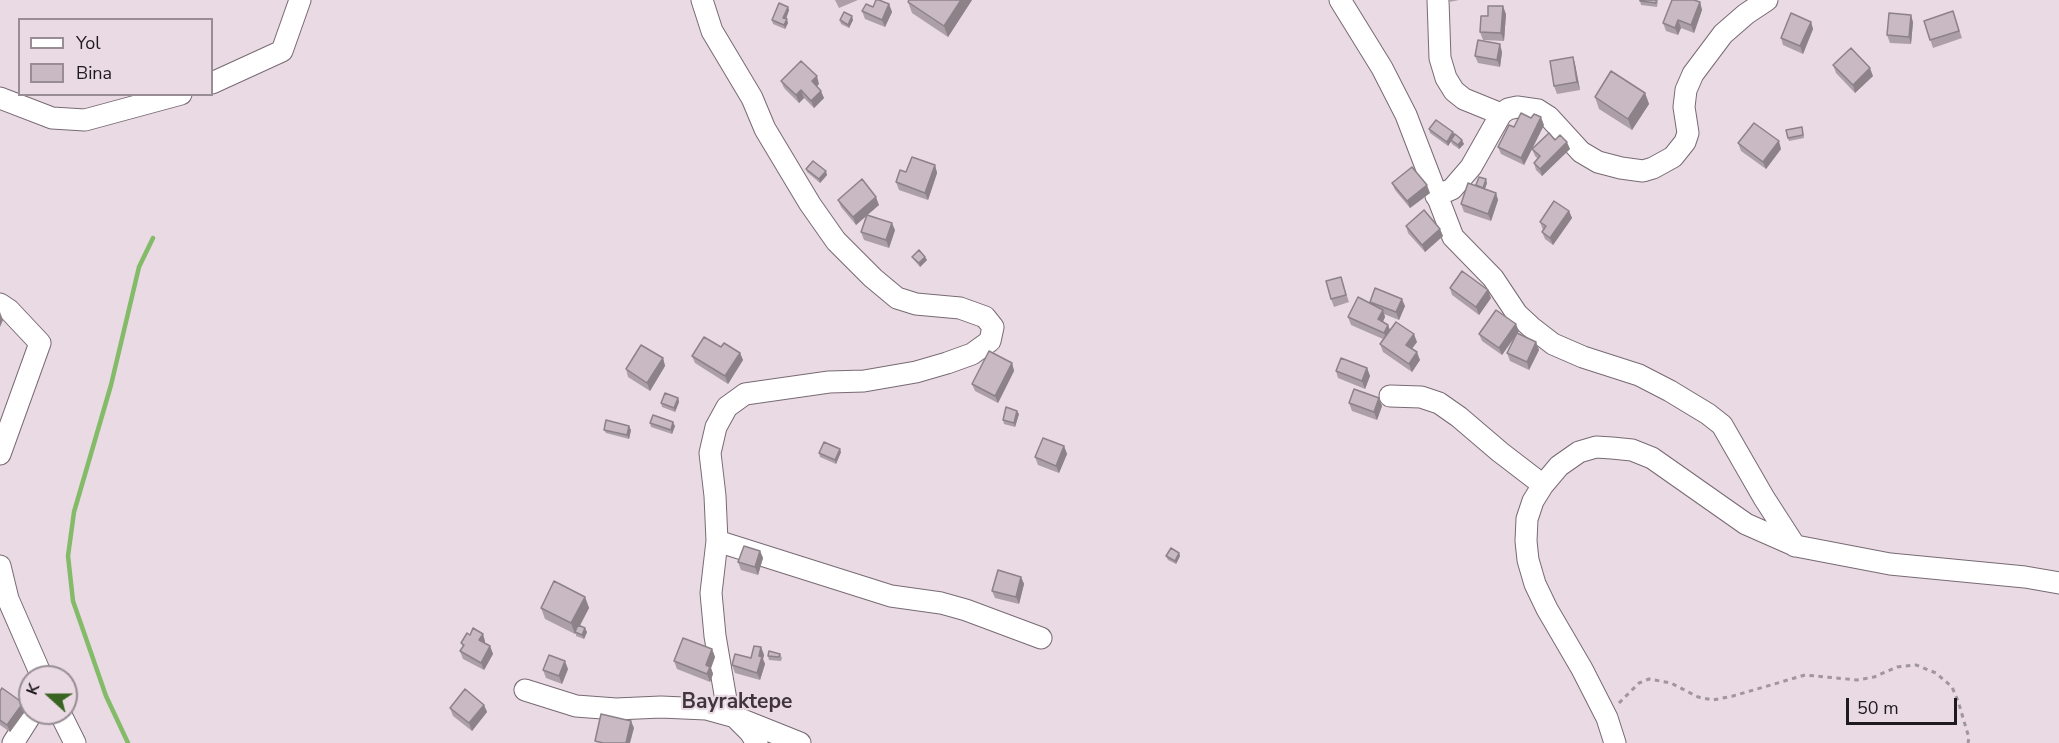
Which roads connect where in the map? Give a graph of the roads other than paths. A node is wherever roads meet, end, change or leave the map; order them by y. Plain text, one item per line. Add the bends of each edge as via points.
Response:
1 (300, 0) edge
2 (702, 0) edge
3 (1340, 0) edge
4 (1438, 0) edge
5 (1767, 0) edge
6 (213, 83) edge
7 (174, 96) edge
8 (0, 98) edge
9 (1501, 114) junction
10 (1436, 196) junction
11 (0, 304) edge
12 (1390, 396) dead end
13 (0, 454) edge
14 (1543, 485) junction
15 (717, 541) junction
16 (1796, 546) junction
17 (0, 566) edge
18 (2059, 583) edge
19 (1041, 638) dead end
20 (37, 665) edge
21 (525, 690) dead end
22 (735, 717) junction
23 (24, 725) edge
24 (66, 725) edge
25 (13, 743) edge
26 (75, 743) edge
27 (757, 743) edge
28 (800, 743) edge
29 (1615, 743) edge

1 - 6 street via 282,51
2 - 15 street via 712,31 752,98 765,129 836,241 897,298 960,308 985,317 993,327 990,341 972,354 947,363 864,381 745,394 727,406 716,427 710,453
3 - 10 street via 1406,115
4 - 9 street via 1440,58 1446,78 1464,99
5 - 9 street via 1723,34 1703,58 1686,90 1685,142 1673,157 1653,168 1632,170 1598,162 1581,152 1559,126 1538,111 1517,107
7 - 8 street via 85,120 52,118
9 - 10 street via 1471,167 1452,189
10 - 16 street via 1453,237 1493,278 1517,314 1531,327 1553,344 1639,375 1670,391 1722,426
11 - 13 street via 40,343
12 - 14 street via 1439,403
14 - 16 street via 1559,466 1579,452 1596,447 1632,450 1680,476 1746,524
14 - 29 street via 1527,519 1527,550 1535,584 1607,718
15 - 19 street via 891,596 966,610
15 - 22 street via 711,593 715,636 726,700
16 - 18 street via 1890,564
17 - 20 street via 8,599
21 - 22 street via 576,706 706,709
22 - 27 street
22 - 28 street
23 - 25 street
24 - 26 street

